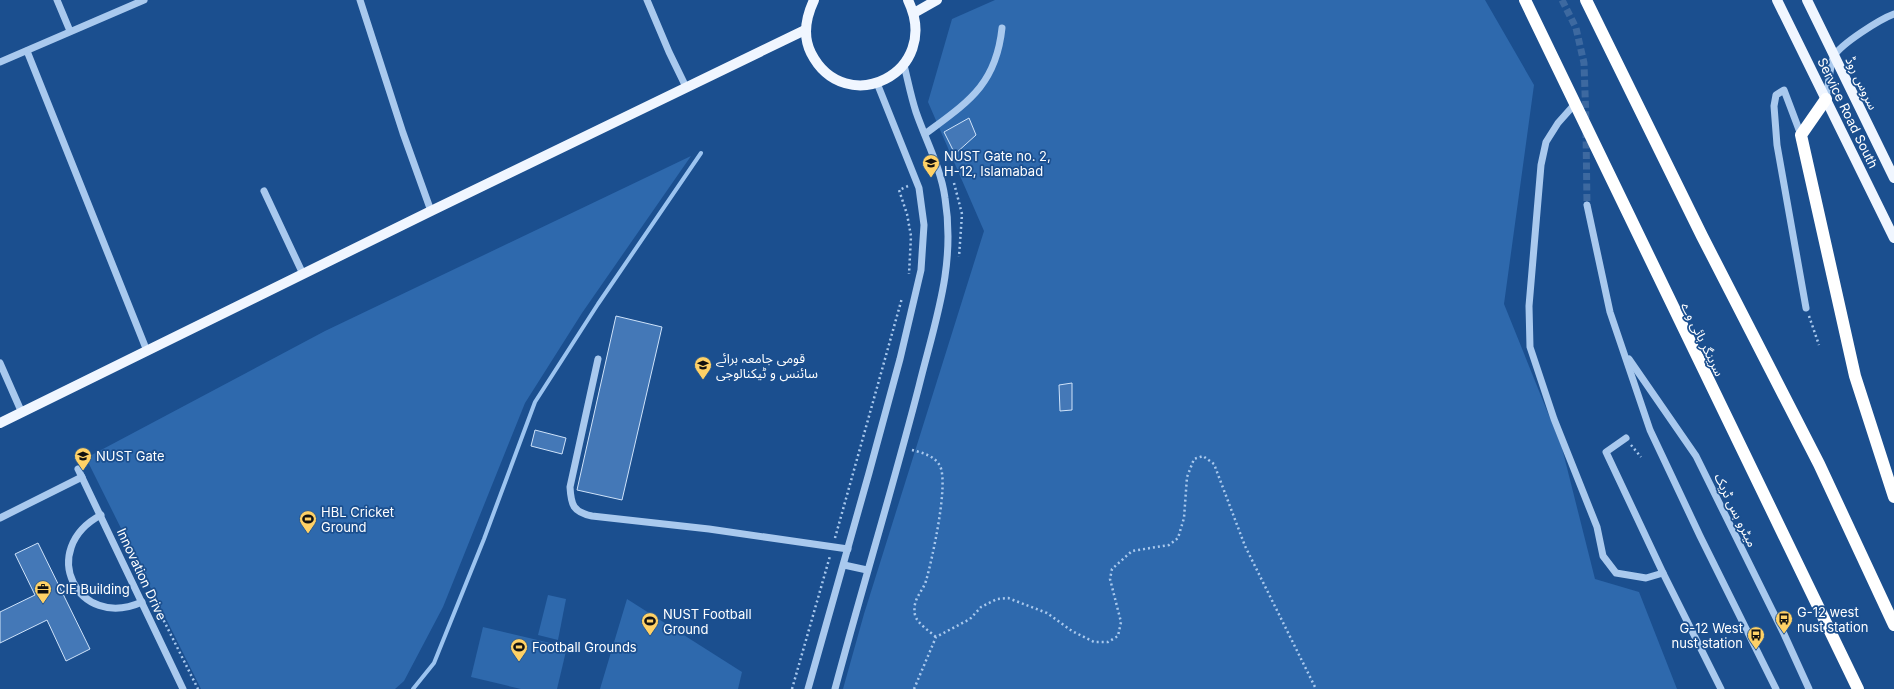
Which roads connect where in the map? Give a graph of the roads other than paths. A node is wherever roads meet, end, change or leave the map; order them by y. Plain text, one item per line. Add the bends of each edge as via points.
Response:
1 (57, 0) edge
2 (144, 0) edge
3 (360, 0) edge
4 (647, 0) edge
5 (814, 0) edge
6 (908, 0) edge
7 (937, 0) edge
8 (1525, 0) edge
9 (1586, 0) edge
10 (1778, 0) edge
11 (1807, 0) edge
12 (914, 13) junction
13 (1894, 14) edge
14 (1002, 28) dead end
15 (805, 30) junction
16 (70, 31) junction
17 (27, 50) junction
18 (1834, 56) junction
19 (0, 62) edge
20 (904, 65) junction
21 (877, 83) junction
22 (686, 87) junction
23 (1826, 99) junction
24 (1574, 105) junction
25 (925, 134) junction
26 (1801, 135) junction
27 (1894, 178) edge
28 (264, 191) dead end
29 (1588, 205) tunnel mouth
30 (431, 211) junction
31 (1894, 238) edge
32 (303, 274) junction
33 (1806, 308) road end
34 (147, 352) junction
35 (1624, 352) junction
36 (598, 359) dead end
37 (0, 362) edge
38 (22, 413) junction
39 (0, 424) edge
40 (1626, 438) road end
41 (78, 469) dead end
42 (82, 477) junction
43 (1894, 497) edge
44 (100, 515) junction
45 (0, 518) edge
46 (848, 549) junction
47 (844, 565) junction
48 (867, 570) junction
49 (1663, 572) junction
50 (142, 602) junction
51 (1894, 624) edge
52 (184, 689) edge
53 (808, 689) edge
54 (835, 689) edge
55 (1721, 689) edge
56 (1776, 689) edge
57 (1809, 689) edge
58 (1858, 689) edge

1 - 16 street
2 - 16 street
3 - 30 street
4 - 22 street
5 - 15 main road via 808,12
6 - 12 main road
7 - 12 main road
8 - 24 highway, سرینگر ہائی وے
9 - 51 highway via 1702,236 1819,464
10 - 23 main road, Service Road South
11 - 18 main road, سروس روڈ
12 - 20 main road via 916,31 913,49
13 - 18 street via 1881,19 1851,40
14 - 25 street via 1000,47 994,65 982,86 956,111
15 - 21 main road via 808,47 816,62 826,72 837,80 850,84
15 - 22 main road
16 - 17 street
17 - 19 street
17 - 34 street
18 - 23 street
18 - 27 main road, سروس روڈ
20 - 21 main road via 892,76
20 - 25 street via 916,112
21 - 46 street via 922,200 922,270
22 - 30 main road
23 - 26 highway
23 - 31 main road, Service Road South
24 - 49 street via 1546,142 1541,165 1529,306 1530,347 1554,419 1597,527 1603,556 1616,573 1646,578
24 - 58 highway, سرینگر ہائی وے
25 - 48 street via 938,168 945,198 949,255 945,286 903,447
26 - 33 street via 1784,90 1776,95 1774,106 1777,145
26 - 43 highway via 1855,376
28 - 32 street
29 - 35 street, میٹرو بس ٹریک via 1610,312
30 - 32 main road
32 - 34 main road
34 - 38 main road
35 - 56 street, میٹرو بس ٹریک via 1650,430
35 - 57 street, میٹرو بس ٹریک via 1696,456
36 - 46 street via 570,487 574,507 580,513
37 - 38 street
38 - 39 main road
40 - 49 street via 1606,452
41 - 42 street, Innovation Drive
42 - 44 street, Innovation Drive
42 - 45 street
44 - 50 street, Innovation Drive
44 - 50 street via 85,524 74,538 68,554 70,572 77,589 89,601 106,608 124,609
46 - 47 street
47 - 48 street
47 - 53 street
48 - 54 street
49 - 55 street
50 - 52 street, Innovation Drive

